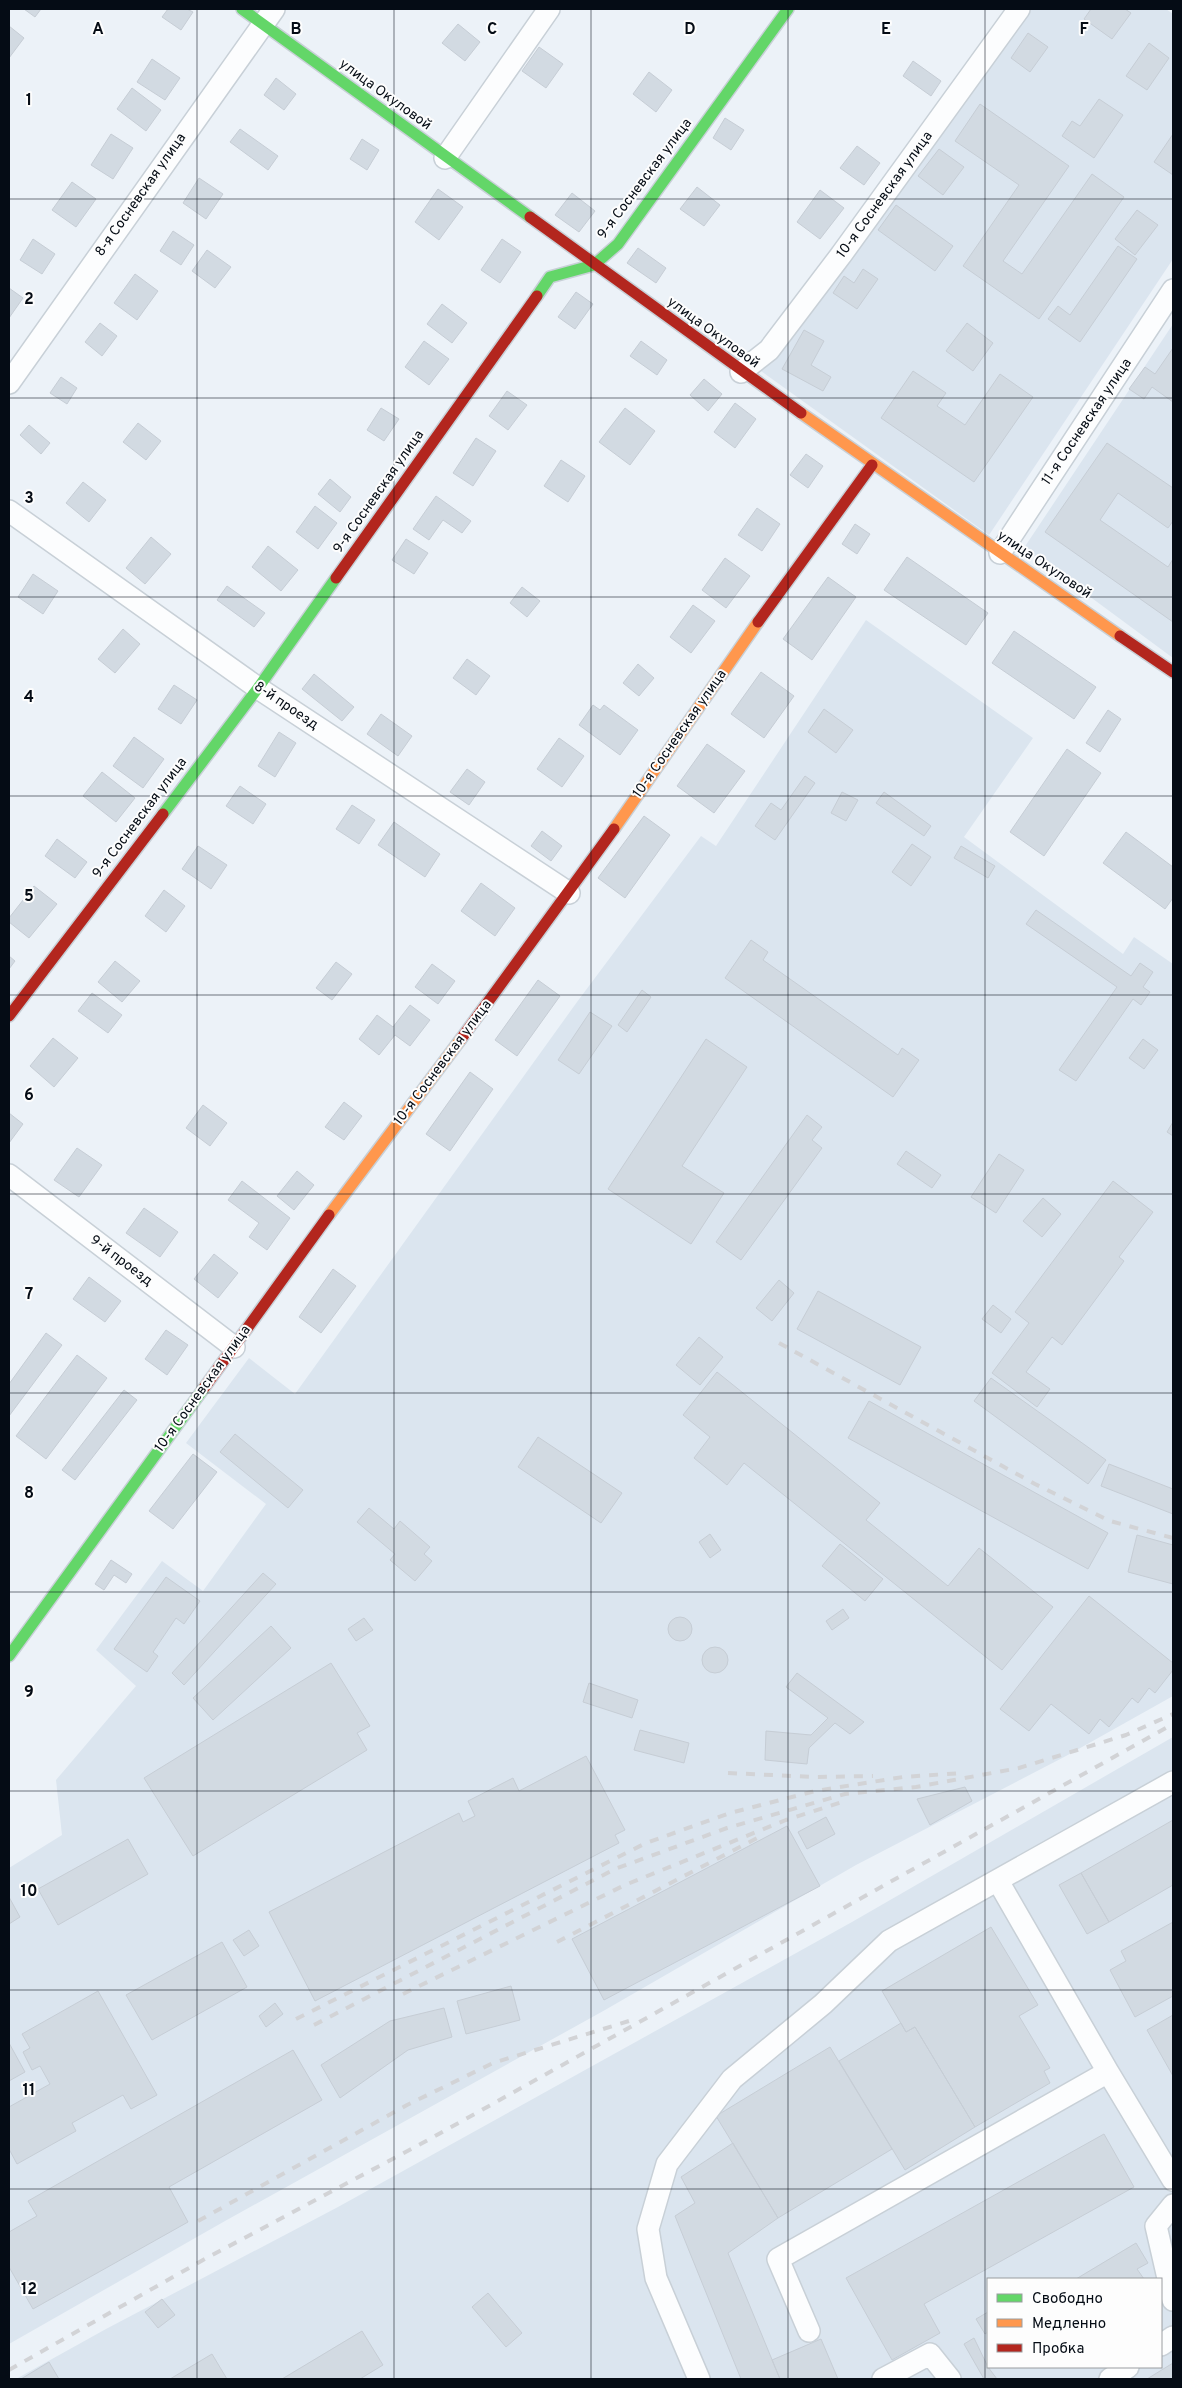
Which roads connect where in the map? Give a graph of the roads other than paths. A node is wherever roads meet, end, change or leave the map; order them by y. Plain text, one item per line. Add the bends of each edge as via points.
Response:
1 (242, 9) edge
2 (549, 9) edge
3 (788, 9) edge
4 (1019, 9) edge
5 (268, 16) edge
6 (446, 158) junction
7 (594, 265) junction
8 (1173, 290) edge
9 (741, 372) junction
10 (9, 383) edge
11 (872, 465) junction
12 (9, 511) edge
13 (1000, 553) junction
14 (1173, 672) edge
15 (258, 688) junction
16 (569, 893) junction
17 (9, 1016) edge
18 (9, 1175) edge
19 (234, 1347) junction
20 (9, 1656) edge
21 (1173, 1782) edge
22 (998, 1881) junction
23 (1108, 2072) junction
24 (1173, 2180) edge
25 (1173, 2205) edge
26 (1173, 2300) edge
27 (809, 2331) dead end
28 (1173, 2337) edge
29 (1162, 2344) edge
30 (1126, 2368) edge
31 (699, 2379) edge
32 (882, 2379) edge
33 (950, 2379) edge
34 (1110, 2379) edge

1 - 5 street, улица Окуловой
2 - 6 street
3 - 7 street, 9-я Сосневская улица via 618,244
4 - 9 street, 10-я Сосневская улица via 769,350
5 - 6 street, улица Окуловой
5 - 10 street, 8-я Сосневская улица
6 - 7 street, улица Окуловой
7 - 9 street, улица Окуловой
7 - 15 street, 9-я Сосневская улица via 550,277
8 - 13 street, 11-я Сосневская улица
9 - 11 street, улица Окуловой
11 - 13 street, улица Окуловой
11 - 16 street, 10-я Сосневская улица
12 - 15 street, 8-й проезд
13 - 14 street, улица Окуловой
15 - 16 street, 8-й проезд
15 - 17 street, 9-я Сосневская улица
16 - 19 street, 10-я Сосневская улица
18 - 19 street, 9-й проезд
19 - 20 street, 10-я Сосневская улица
21 - 22 street
22 - 23 street
22 - 31 street via 889,1941 823,2004 732,2079 667,2164 648,2228 656,2278
23 - 24 street
23 - 27 street via 778,2259
25 - 26 street via 1156,2226
28 - 29 street
30 - 34 street
32 - 33 street via 930,2354

